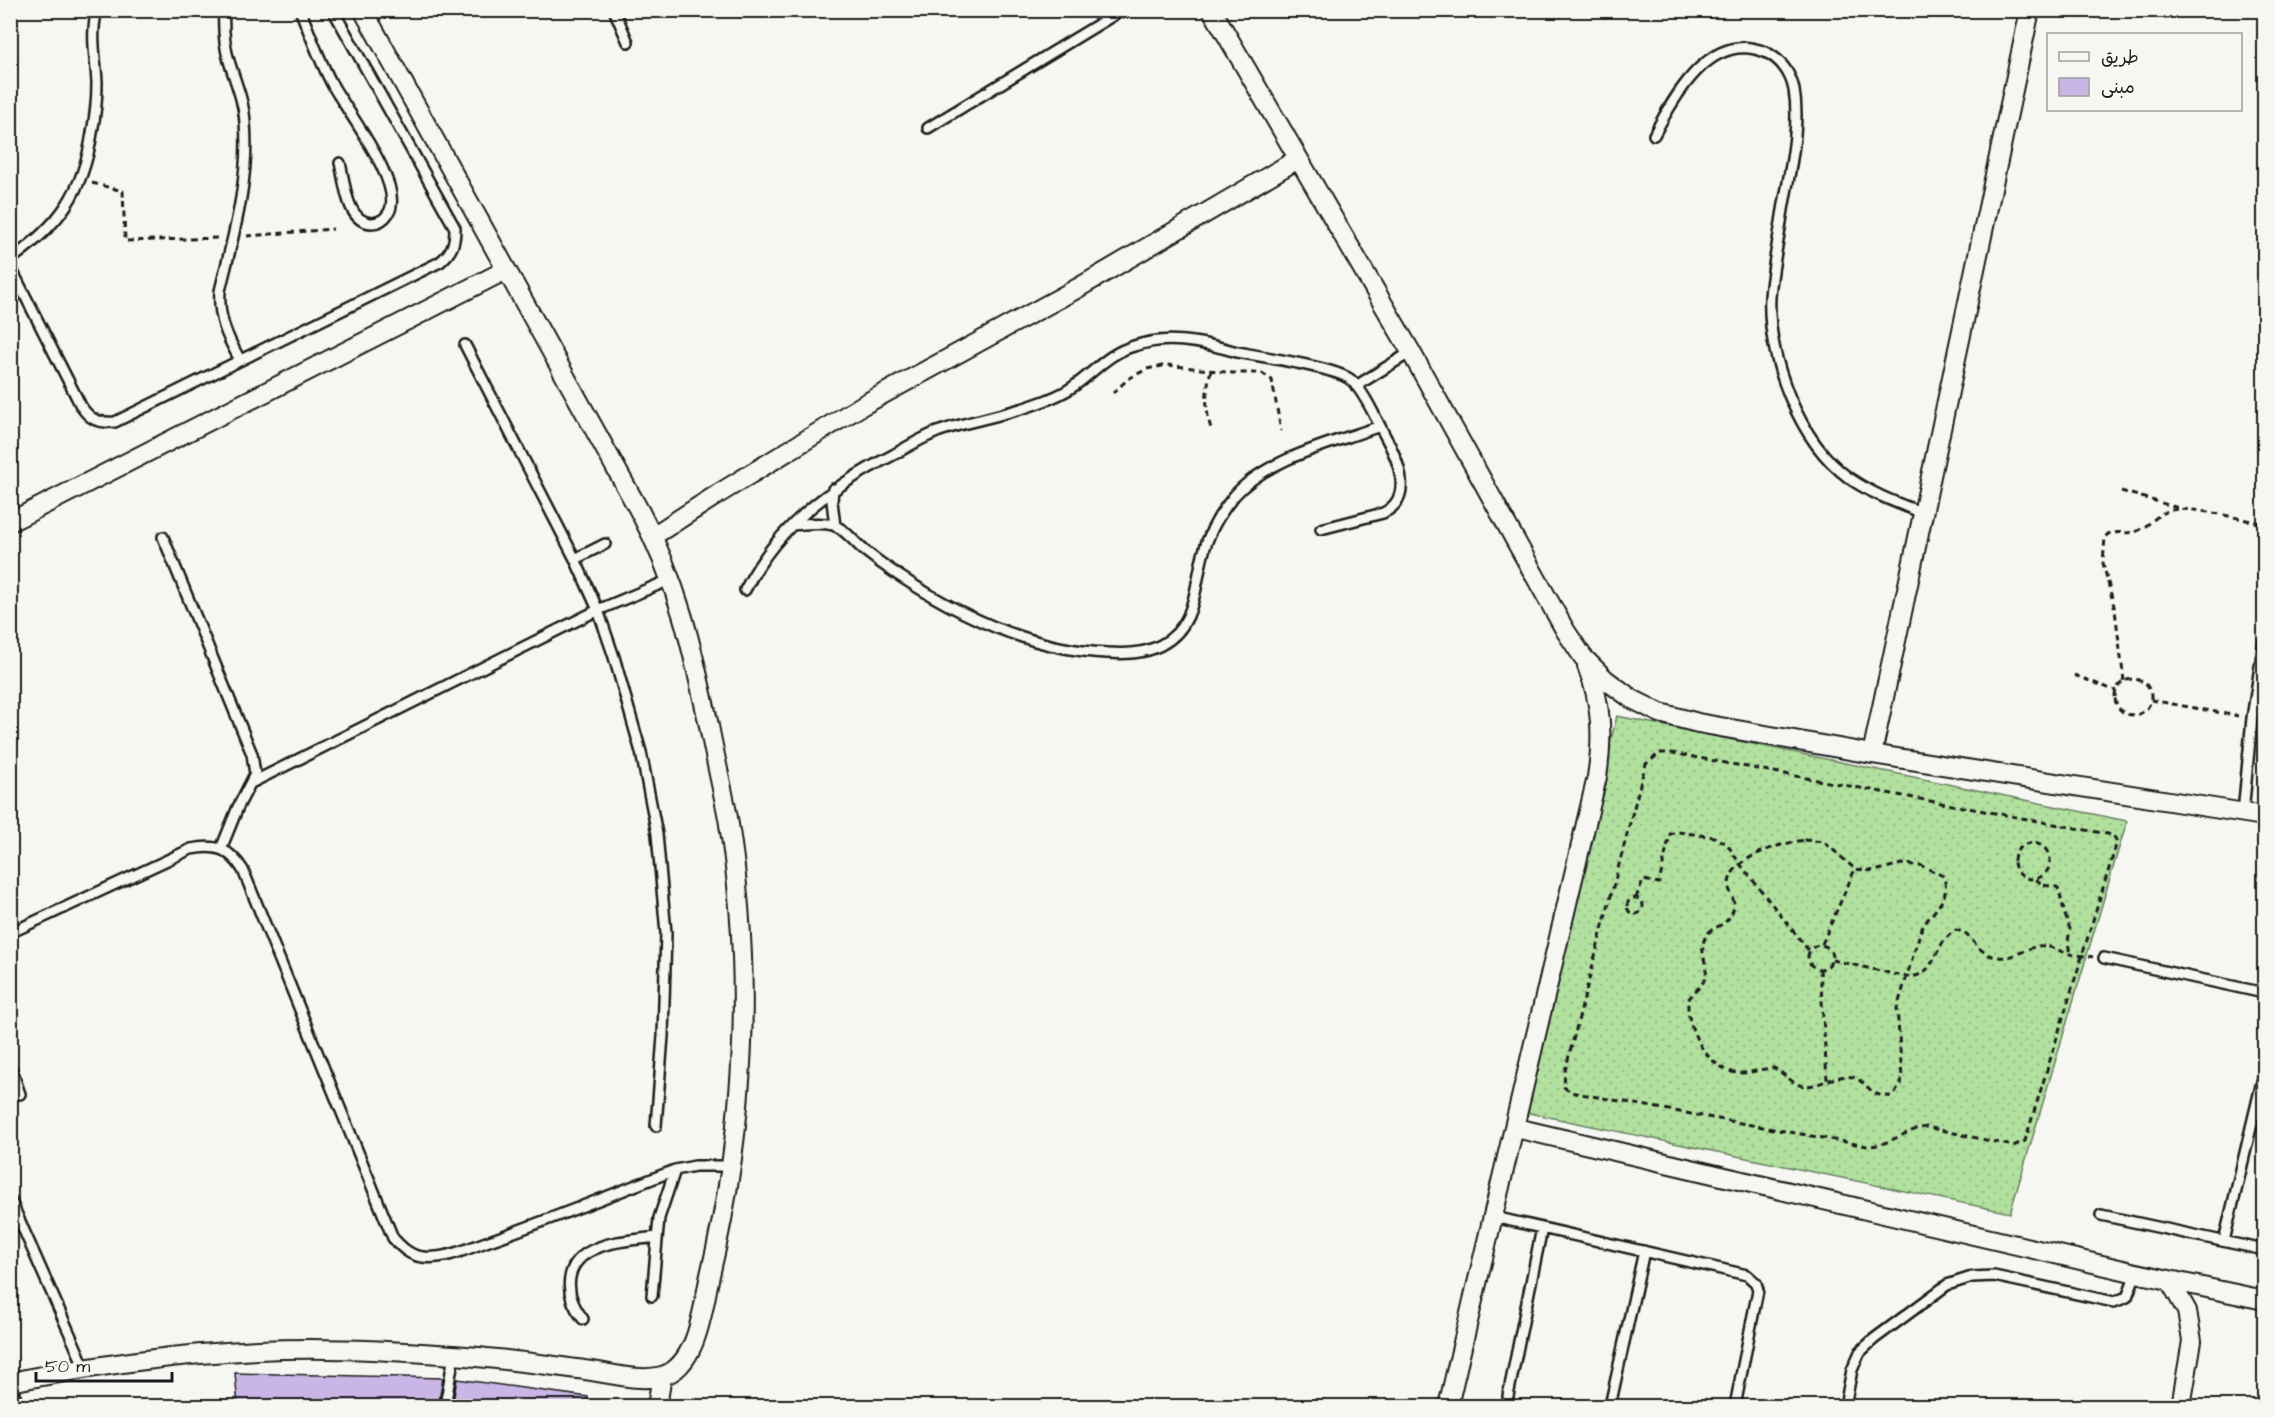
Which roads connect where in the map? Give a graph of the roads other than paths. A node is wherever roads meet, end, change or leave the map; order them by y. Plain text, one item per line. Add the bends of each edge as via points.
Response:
1 (97, 10) edge
2 (224, 10) edge
3 (300, 10) edge
4 (333, 10) edge
5 (363, 10) edge
6 (614, 10) edge
7 (1122, 10) edge
8 (1212, 10) edge
9 (2030, 10) edge
10 (628, 42) dead end
11 (928, 128) dead end
12 (1654, 135) dead end
13 (1298, 159) junction
14 (340, 163) dead end
15 (10, 260) edge
16 (10, 266) edge
17 (506, 270) junction
18 (465, 345) dead end
19 (1411, 352) junction
20 (240, 360) junction
21 (1356, 386) junction
22 (1380, 426) junction
23 (833, 489) junction
24 (1923, 513) junction
25 (10, 522) edge
26 (792, 525) junction
27 (835, 525) junction
28 (1321, 529) dead end
29 (653, 536) junction
30 (163, 537) dead end
31 (605, 544) dead end
32 (575, 559) junction
33 (672, 579) junction
34 (745, 590) dead end
35 (598, 610) junction
36 (2265, 641) edge
37 (1583, 657) junction
38 (1872, 754) junction
39 (251, 783) junction
40 (2243, 813) junction
41 (2265, 816) edge
42 (221, 849) junction
43 (10, 933) edge
44 (2104, 958) road end
45 (2265, 993) edge
46 (10, 1065) edge
47 (2265, 1073) edge
48 (21, 1094) dead end
49 (656, 1126) dead end
50 (1516, 1128) junction
51 (732, 1166) junction
52 (675, 1170) junction
53 (10, 1199) edge
54 (2101, 1215) dead end
55 (1494, 1217) junction
56 (1542, 1228) junction
57 (656, 1237) junction
58 (2224, 1241) junction
59 (2265, 1250) edge
60 (1644, 1251) junction
61 (2136, 1273) junction
62 (2170, 1281) junction
63 (652, 1296) dead end
64 (2265, 1300) edge
65 (584, 1319) dead end
66 (454, 1355) junction
67 (85, 1368) junction
68 (662, 1376) junction
69 (10, 1382) edge
70 (1508, 1396) dead end
71 (18, 1407) edge
72 (445, 1407) edge
73 (657, 1407) edge
74 (1448, 1407) edge
75 (1610, 1407) edge
76 (1734, 1407) edge
77 (1845, 1407) edge
78 (2181, 1407) edge

1 - 15 lane via 92,44 97,76 96,109 82,180 54,223
2 - 20 lane via 223,35 239,90 246,153 219,308 222,324
3 - 14 lane via 333,87 369,142 385,176 393,202 386,217 370,223 355,215
4 - 20 lane via 449,216 455,228 455,241 440,262
5 - 17 street
6 - 10 lane
7 - 11 lane
8 - 13 street
9 - 24 street
12 - 24 lane via 1683,86 1713,57 1742,47 1770,54 1782,64 1790,77 1795,107 1793,151 1770,298 1771,332 1779,366 1804,428 1824,454 1847,476 1875,494
13 - 19 street
13 - 29 street via 1078,288 863,405
16 - 20 lane via 81,406 88,417 101,423 115,422
17 - 25 street
17 - 29 street
18 - 32 lane
19 - 21 lane
19 - 37 street
21 - 22 lane
21 - 23 lane via 1328,371 1193,342 1136,345 1116,352 1057,396 935,432
22 - 27 lane via 1278,463 1236,494 1210,532 1188,619 1160,646 1141,652 1093,652 1045,644 999,629 913,584
22 - 28 lane via 1399,468 1399,500 1393,509 1383,513
23 - 26 lane
23 - 27 lane
24 - 38 street
26 - 27 lane
26 - 34 lane via 754,571
29 - 33 street
30 - 39 lane via 252,754 255,764
31 - 32 lane
32 - 35 lane
33 - 35 lane
33 - 51 street via 693,653 728,820 740,920 741,1072
35 - 39 lane
35 - 49 lane via 640,752 657,834 666,933
36 - 40 lane via 2252,718
37 - 38 street via 1632,699 1660,713
37 - 50 street via 1595,686 1602,746
38 - 40 street
39 - 42 lane
40 - 41 street
42 - 43 lane via 191,849
42 - 52 lane via 234,857 243,870 384,1217 403,1250 422,1258 460,1251
44 - 45 lane
46 - 48 lane
47 - 58 lane
50 - 55 street
50 - 61 street
51 - 52 lane
51 - 68 street via 694,1340 688,1356
52 - 57 lane
53 - 67 lane
54 - 58 lane
55 - 56 lane
55 - 74 street
56 - 60 lane
56 - 70 lane
57 - 63 lane
57 - 65 lane via 599,1247 585,1253 575,1264 569,1278 569,1294
58 - 59 lane
60 - 75 lane
60 - 76 lane via 1747,1275 1756,1284 1758,1290
61 - 62 street
61 - 77 lane via 2127,1297 2114,1302 1994,1276 1972,1277 1947,1285 1860,1352
62 - 64 street
62 - 78 street via 2187,1311 2192,1341
66 - 67 street via 354,1349 259,1350
66 - 68 street via 628,1376
66 - 72 lane
67 - 69 street
68 - 73 street
69 - 71 lane

